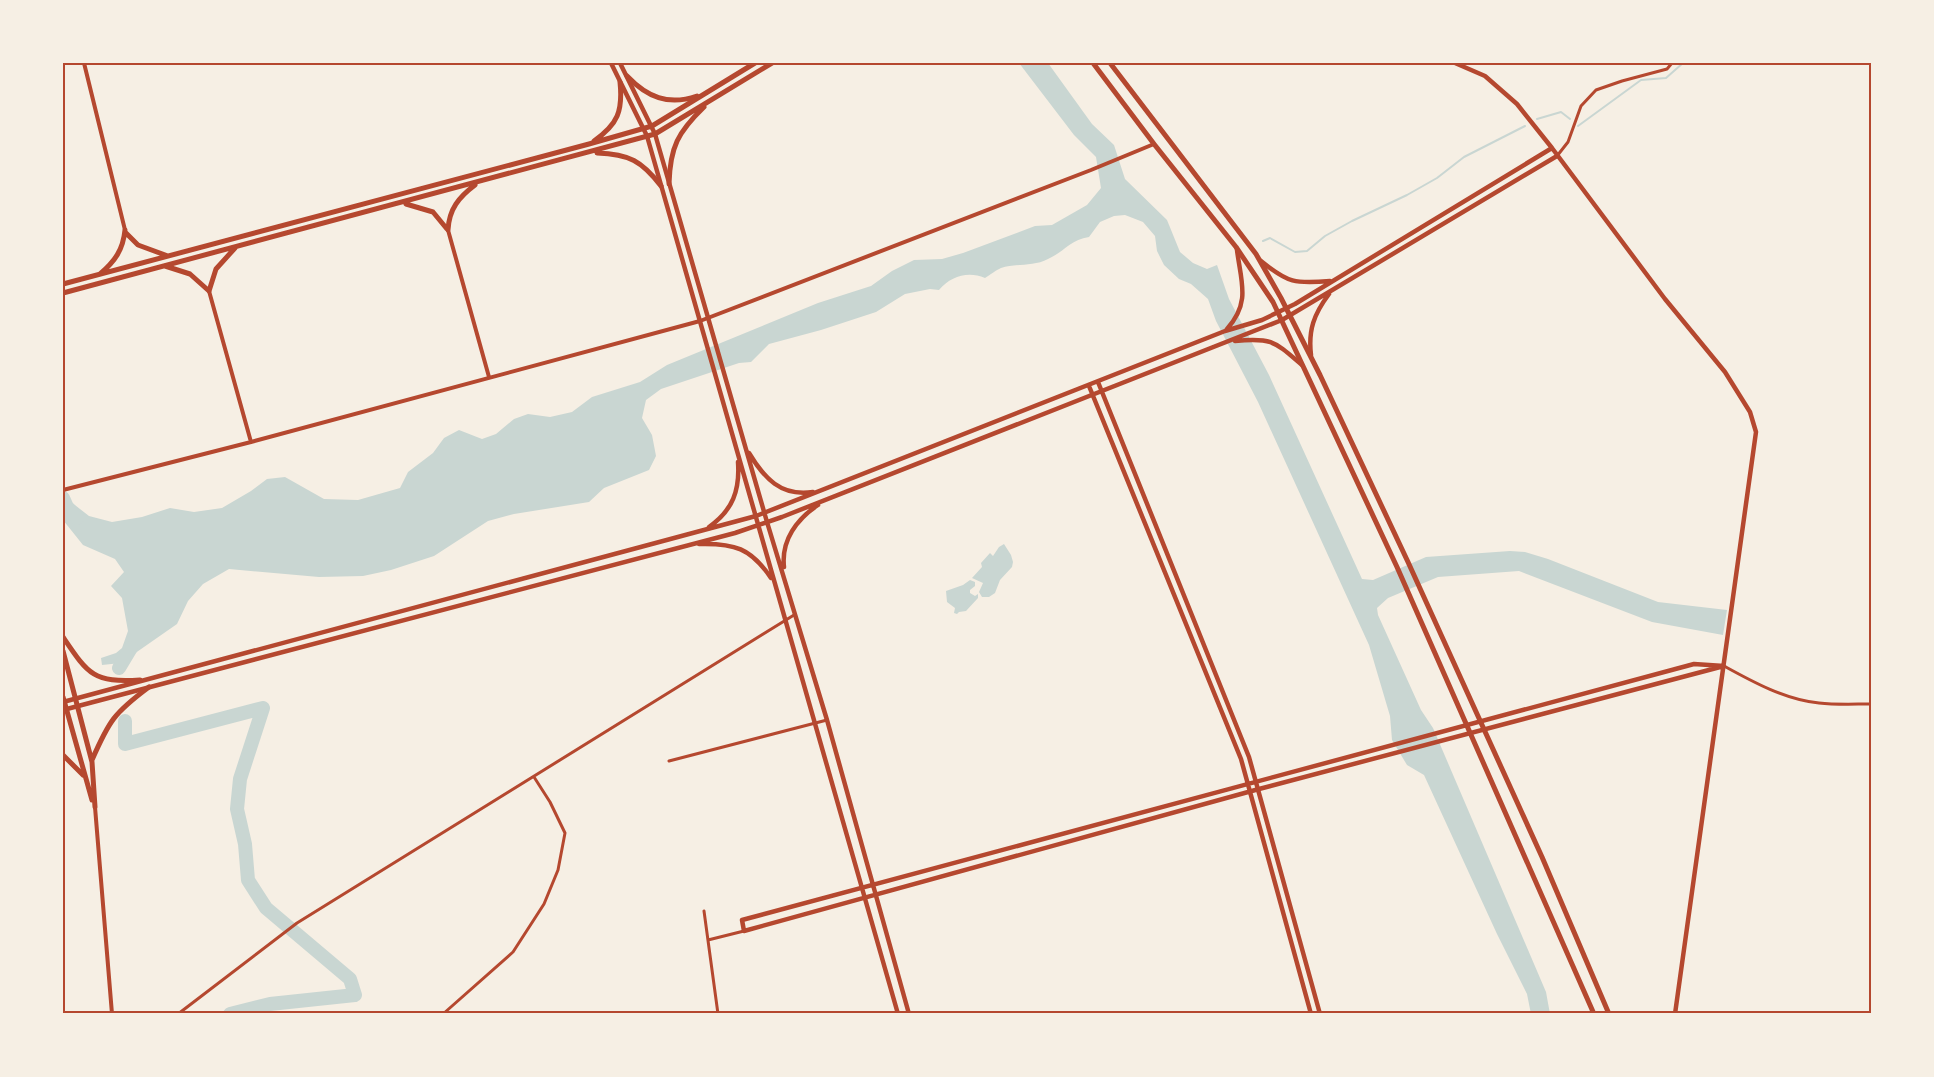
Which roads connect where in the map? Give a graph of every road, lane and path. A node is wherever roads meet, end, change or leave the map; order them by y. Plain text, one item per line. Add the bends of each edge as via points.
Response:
1 (84, 63) edge
2 (611, 63) edge
3 (620, 63) edge
4 (755, 63) edge
5 (772, 63) edge
6 (1093, 63) edge
7 (1110, 63) edge
8 (1455, 63) edge
9 (1672, 63) edge
10 (627, 76) junction
11 (620, 82) junction
12 (707, 93) junction
13 (714, 98) junction
14 (652, 126) junction
15 (643, 128) junction
16 (655, 134) junction
17 (647, 136) junction
18 (590, 144) junction
19 (1154, 144) junction
20 (1552, 148) junction
21 (590, 153) junction
22 (1557, 156) junction
23 (478, 183) junction
24 (669, 184) junction
25 (661, 186) junction
26 (402, 203) junction
27 (125, 230) junction
28 (448, 230) junction
29 (237, 247) junction
30 (1236, 247) junction
31 (1256, 254) junction
32 (168, 256) junction
33 (164, 266) junction
34 (99, 275) junction
35 (1332, 281) junction
36 (63, 284) edge
37 (209, 291) junction
38 (1331, 291) junction
39 (63, 293) edge
40 (1286, 309) junction
41 (1278, 313) junction
42 (1290, 316) junction
43 (708, 318) junction
44 (1282, 320) junction
45 (700, 321) junction
46 (1225, 331) junction
47 (1230, 342) junction
48 (1311, 358) junction
49 (1303, 365) junction
50 (489, 377) junction
51 (1098, 382) junction
52 (1089, 386) junction
53 (1101, 391) junction
54 (1093, 394) junction
55 (251, 442) junction
56 (745, 446) junction
57 (737, 450) junction
58 (63, 490) edge
59 (822, 491) junction
60 (825, 500) junction
61 (764, 513) junction
62 (756, 516) junction
63 (767, 522) junction
64 (758, 525) junction
65 (693, 533) junction
66 (691, 544) junction
67 (785, 579) junction
68 (775, 583) junction
69 (796, 614) junction
70 (786, 619) junction
71 (63, 637) edge
72 (63, 651) edge
73 (1724, 666) junction
74 (140, 680) junction
75 (149, 687) junction
76 (76, 699) junction
77 (64, 700) edge
78 (1871, 704) edge
79 (78, 706) junction
80 (65, 709) edge
81 (827, 720) junction
82 (1480, 722) junction
83 (815, 723) junction
84 (1467, 726) junction
85 (1483, 730) junction
86 (1470, 733) junction
87 (63, 755) edge
88 (669, 761) dead end
89 (92, 762) junction
90 (84, 776) junction
91 (534, 777) junction
92 (1257, 781) junction
93 (1248, 783) junction
94 (1259, 789) junction
95 (1251, 791) junction
96 (95, 807) junction
97 (872, 885) junction
98 (862, 887) junction
99 (874, 896) junction
100 (865, 898) junction
101 (704, 911) dead end
102 (744, 931) junction
103 (708, 940) junction
104 (112, 1014) edge
105 (178, 1014) edge
106 (443, 1014) edge
107 (718, 1014) edge
108 (898, 1014) edge
109 (909, 1014) edge
110 (1311, 1014) edge
111 (1320, 1014) edge
112 (1594, 1014) edge
113 (1609, 1014) edge
114 (1675, 1014) edge

1 - 27 street
2 - 11 main road
3 - 10 main road
4 - 12 main road
5 - 13 main road
6 - 19 main road
7 - 31 main road
8 - 20 main road via 1485,76 1517,104
9 - 22 street via 1667,69 1596,90 1581,106 1568,142
10 - 12 main road via 660,100 681,101
10 - 14 main road
11 - 15 main road
11 - 18 main road via 620,108 615,122
12 - 14 main road
13 - 16 main road
13 - 24 main road via 679,134 670,157
14 - 15 main road
14 - 16 main road
15 - 17 main road
15 - 18 main road
16 - 17 main road
16 - 24 main road
17 - 21 main road
17 - 25 main road
18 - 32 main road
19 - 30 main road
19 - 43 street
20 - 22 main road
20 - 35 main road
21 - 23 main road
21 - 25 main road via 632,158 645,166
22 - 38 main road
22 - 73 main road via 1725,372 1750,412 1756,432
23 - 26 main road
23 - 28 main road via 456,203
24 - 43 main road
25 - 45 main road
26 - 28 main road via 433,212
26 - 29 main road
27 - 32 main road via 138,245
27 - 34 main road via 119,254
28 - 50 street
29 - 33 main road
29 - 37 main road via 216,269
30 - 41 main road
30 - 46 main road via 1244,296 1239,314
31 - 35 main road via 1286,280
31 - 40 main road
32 - 34 main road
33 - 37 main road via 190,274
33 - 39 main road
34 - 36 main road
35 - 40 main road
37 - 55 street
38 - 42 main road
38 - 48 main road via 1312,324
40 - 41 main road
40 - 42 main road
41 - 44 main road
41 - 46 main road
42 - 44 main road
42 - 48 main road
43 - 45 street
43 - 56 main road
44 - 47 main road
44 - 49 main road
45 - 50 street
45 - 57 main road
46 - 51 main road
47 - 49 main road via 1272,342
47 - 53 main road
48 - 82 main road
49 - 84 main road
50 - 55 street
51 - 52 main road
51 - 53 main road
52 - 54 main road
52 - 59 main road
53 - 54 main road
53 - 92 main road
54 - 60 main road
54 - 93 main road
55 - 58 street
56 - 59 main road via 762,472 779,488 804,494
56 - 61 main road
57 - 62 main road
57 - 65 main road via 739,484 735,498 718,521
59 - 61 main road
60 - 63 main road
60 - 67 main road via 792,531 785,547
61 - 62 main road
61 - 63 main road
62 - 64 main road
62 - 65 main road
63 - 64 main road
63 - 67 main road
64 - 66 main road
64 - 68 main road
65 - 74 main road
66 - 68 main road via 726,544 741,549 755,557
66 - 75 main road
67 - 69 main road
68 - 70 main road
69 - 70 street
69 - 81 main road
70 - 83 main road
70 - 91 street
71 - 74 main road via 86,668 99,678
72 - 76 main road
73 - 78 street via 1792,698 1818,703
73 - 82 main road via 1694,664
73 - 85 main road
73 - 114 main road
74 - 76 main road
75 - 79 main road
75 - 89 main road via 114,717
76 - 77 main road
76 - 79 main road
77 - 80 main road
79 - 80 main road
79 - 89 main road
80 - 90 main road
81 - 83 street
81 - 97 main road
82 - 84 main road
82 - 85 main road
83 - 88 street
83 - 98 main road
84 - 86 main road
84 - 92 main road
85 - 86 main road
85 - 113 main road
86 - 94 main road
86 - 112 main road
87 - 90 main road
89 - 96 main road
90 - 96 main road
91 - 105 street via 297,923
91 - 106 street via 566,833 558,870 544,904 513,952
92 - 93 main road
92 - 94 main road
93 - 95 main road
93 - 97 main road
94 - 95 main road
94 - 111 main road
95 - 99 main road
95 - 110 main road
96 - 104 street
97 - 98 main road
97 - 99 main road
98 - 100 main road
98 - 102 main road via 742,920
99 - 100 main road
99 - 109 main road
100 - 102 main road
100 - 108 main road
101 - 103 street
102 - 103 street
103 - 107 street

